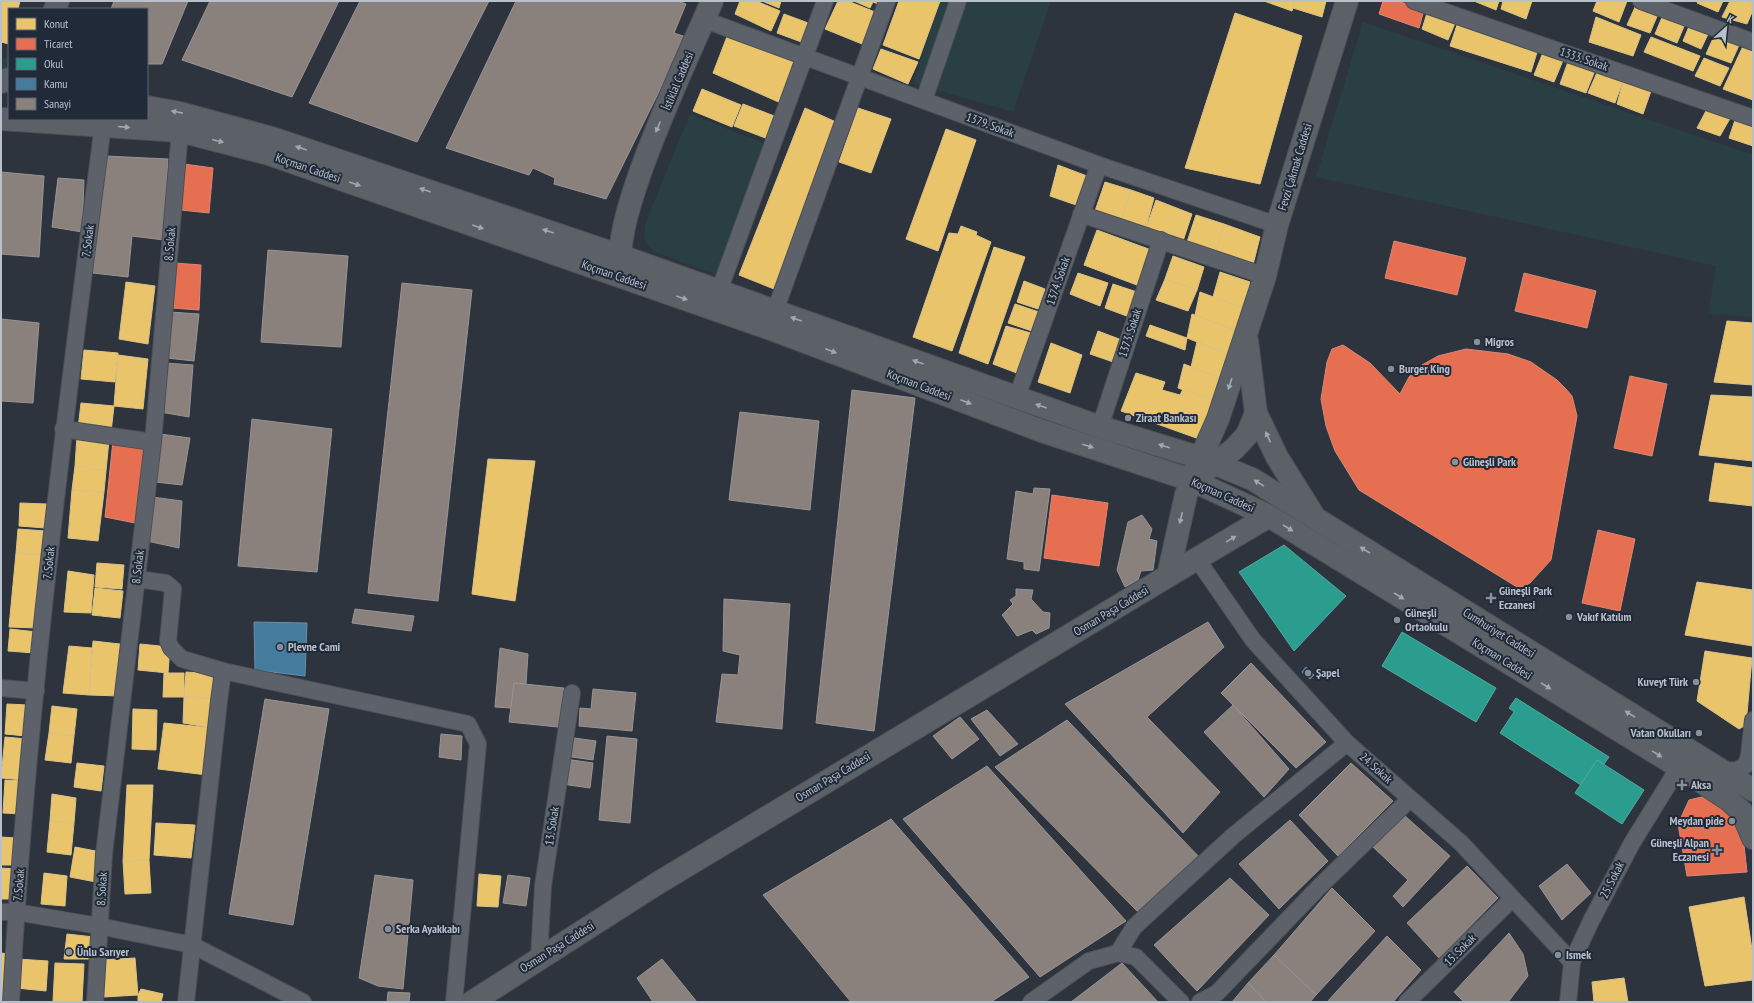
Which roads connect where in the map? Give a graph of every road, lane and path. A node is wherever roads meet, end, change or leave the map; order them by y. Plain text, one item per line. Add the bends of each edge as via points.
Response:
1 (825, 1) edge
2 (887, 1) edge
3 (958, 1) edge
4 (1347, 1) edge
5 (1414, 1) edge
6 (1640, 1) edge
7 (708, 10) edge
8 (1753, 42) edge
9 (804, 56) junction
10 (860, 76) junction
11 (924, 100) junction
12 (148, 107) edge
13 (1753, 118) edge
14 (18, 120) edge
15 (103, 125) junction
16 (180, 131) junction
17 (644, 161) junction
18 (1099, 165) junction
19 (1081, 214) junction
20 (1278, 225) junction
21 (1161, 240) junction
22 (585, 244) junction
23 (621, 256) junction
24 (1265, 276) junction
25 (645, 285) junction
26 (719, 291) junction
27 (775, 311) junction
28 (1246, 334) junction
29 (1017, 397) junction
30 (1256, 413) junction
31 (1100, 426) junction
32 (63, 429) junction
33 (153, 442) junction
34 (1209, 461) junction
35 (1191, 480) junction
36 (1269, 516) junction
37 (1316, 519) junction
38 (1198, 559) junction
39 (1168, 576) junction
40 (137, 579) junction
41 (223, 671) junction
42 (1, 688) edge
43 (36, 691) junction
44 (572, 693) dead end
45 (1753, 720) edge
46 (1347, 743) junction
47 (1679, 768) junction
48 (1723, 771) junction
49 (1753, 790) edge
50 (1410, 799) junction
51 (1753, 838) edge
52 (1512, 898) junction
53 (9, 912) edge
54 (99, 926) junction
55 (192, 945) junction
56 (1118, 953) junction
57 (539, 958) junction
58 (1572, 962) junction
59 (11, 1002) edge
60 (95, 1002) edge
61 (186, 1002) edge
62 (303, 1002) edge
63 (454, 1002) edge
64 (472, 1002) edge
65 (1031, 1002) edge
66 (1182, 1002) edge
67 (1200, 1002) edge
68 (1407, 1002) edge
69 (1568, 1002) edge

1 - 9 street
2 - 10 street
3 - 11 street
4 - 20 main road, Fevzi Çakmak Caddesi
5 - 13 street, 1333. Sokak
6 - 8 street
7 - 9 street, 1379. Sokak
7 -> 17 main road, İstiklal Caddesi
9 - 10 street, 1379. Sokak
9 - 26 street
10 - 11 street, 1379. Sokak
10 - 27 street
11 - 18 street, 1379. Sokak
22 -> 12 main road, Koçman Caddesi via 275,139 180,113
14 - 15 main road, Koçman Caddesi
15 -> 16 main road, Koçman Caddesi
15 - 32 street, 7. Sokak
16 -> 25 main road, Koçman Caddesi via 269,154
16 - 33 street, 8. Sokak
17 - 22 main road via 629,186 607,234 599,241
17 - 23 main road via 628,208
18 - 19 street, 1374. Sokak
18 - 20 street, 1379. Sokak
19 - 21 street
19 - 29 street, 1374. Sokak
20 - 24 main road, Fevzi Çakmak Caddesi
21 - 24 street
21 - 31 street, 1373. Sokak
22 - 23 main road, Koçman Caddesi
23 - 25 main road via 626,274
23 - 26 main road, Koçman Caddesi
24 - 28 main road, Fevzi Çakmak Caddesi
25 -> 35 main road, Koçman Caddesi via 771,329 1042,431
26 - 27 main road, Koçman Caddesi
29 -> 27 main road, Koçman Caddesi
28 - 30 main road
28 -> 34 main road, Fevzi Çakmak Caddesi via 1218,419
31 -> 29 main road, Koçman Caddesi
30 - 34 main road via 1247,435 1234,449
37 -> 30 main road via 1277,457
34 -> 31 main road, Koçman Caddesi
32 - 33 street
32 - 43 street, 7. Sokak
33 - 40 street, 8. Sokak
34 - 35 main road, Fevzi Çakmak Caddesi
37 -> 34 main road, Cumhuriyet Caddesi via 1252,479
35 - 36 main road, Koçman Caddesi
35 -> 39 main road, Fevzi Çakmak Caddesi
38 -> 36 main road, Osman Paşa Caddesi
36 -> 47 main road, Koçman Caddesi
48 -> 37 main road, Cumhuriyet Caddesi
38 - 39 main road, Osman Paşa Caddesi
38 - 46 street, 24. Sokak via 1253,640
39 - 57 main road, Osman Paşa Caddesi via 671,875
40 - 41 street via 166,583 173,589 168,642 176,654 182,659
40 - 54 street, 8. Sokak via 104,854
41 - 55 street
41 - 63 street via 468,724 478,744
42 - 43 street
43 - 53 street, 7. Sokak
44 - 57 street, 13. Sokak via 543,886
45 - 48 street via 1746,766 1738,770
46 - 50 street, 24. Sokak
46 - 56 street via 1233,836 1134,927
47 - 51 main road, Koçman Caddesi via 1729,800 1742,812
47 - 58 street, 25. Sokak via 1632,843
48 - 49 main road, Cumhuriyet Caddesi
50 - 52 street, 24. Sokak via 1461,843
50 - 67 street via 1319,887 1218,993
52 - 58 street, 24. Sokak
52 - 68 street, 15. Sokak
53 - 54 street
53 - 59 street, 7. Sokak
54 - 55 street
54 - 60 street, 8. Sokak
55 - 61 street
55 - 62 street
56 - 65 street via 1089,961
56 - 66 street via 1136,957
57 - 64 main road, Osman Paşa Caddesi
58 - 69 street, 25. Sokak

